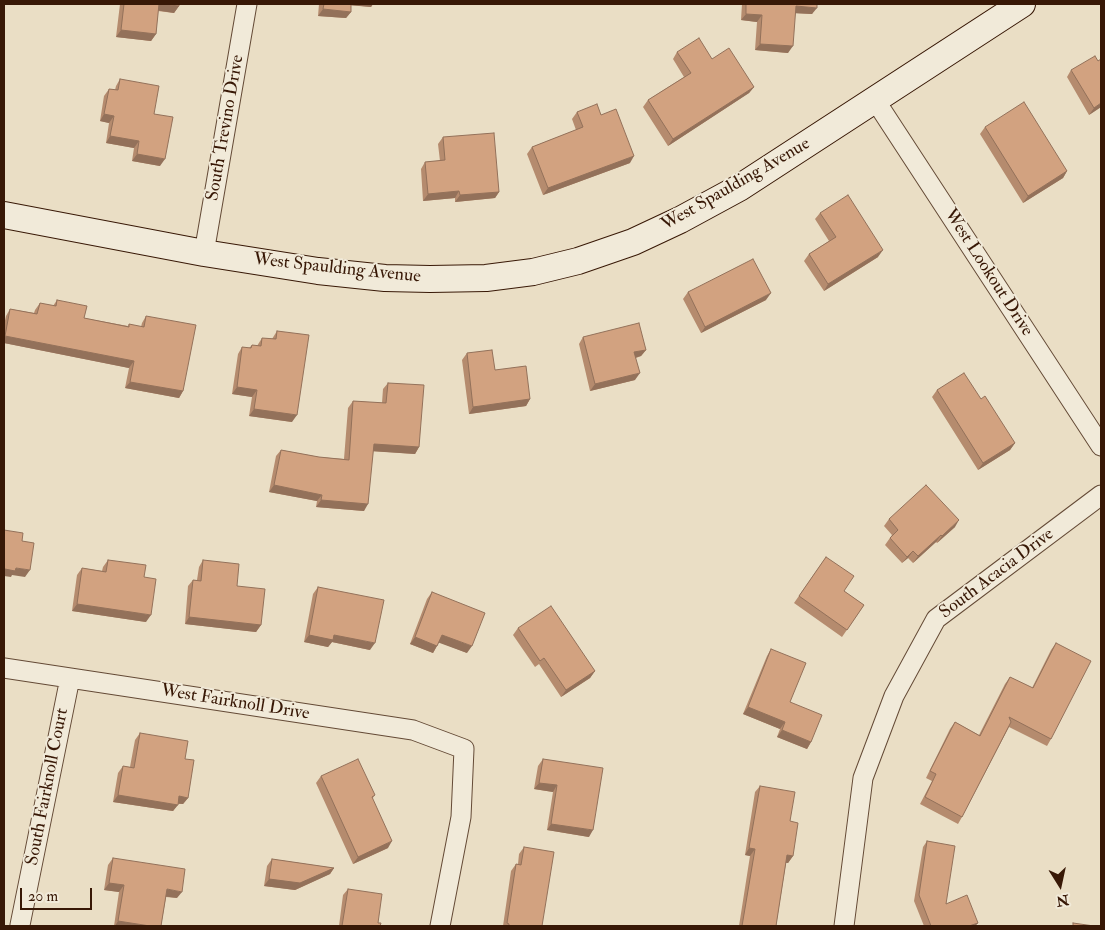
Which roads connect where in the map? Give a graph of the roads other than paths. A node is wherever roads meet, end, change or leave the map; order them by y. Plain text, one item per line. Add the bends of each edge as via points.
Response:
1 (247, 4) edge
2 (1022, 4) edge
3 (875, 100) junction
4 (4, 215) edge
5 (204, 253) junction
6 (1101, 446) edge
7 (1101, 495) edge
8 (4, 668) edge
9 (70, 678) junction
10 (20, 925) dead end
11 (440, 926) edge
12 (844, 926) edge

1 - 5 street, South Trevino Drive
2 - 3 street, West Spaulding Avenue
3 - 5 street, West Spaulding Avenue via 739,188 624,246 578,262 486,278 385,278
3 - 6 street, West Lookout Drive
4 - 5 street, West Spaulding Avenue
7 - 12 street, South Acacia Drive via 936,619 894,696 863,778
8 - 9 street, West Fairknoll Drive
9 - 10 street, South Fairknoll Court
9 - 11 street, West Fairknoll Drive via 413,730 464,749 461,817

